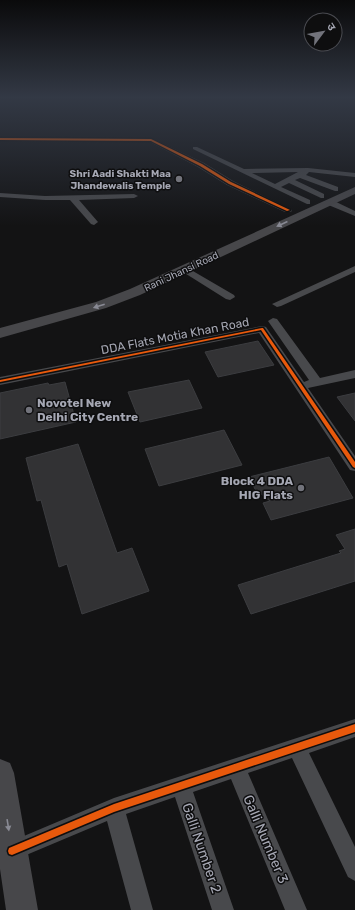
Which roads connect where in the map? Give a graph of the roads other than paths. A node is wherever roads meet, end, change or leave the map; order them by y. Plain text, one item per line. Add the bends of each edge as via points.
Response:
1 (152, 140) edge
2 (195, 148) dead end
3 (308, 170) junction
4 (242, 171) junction
5 (300, 175) junction
6 (355, 175) edge
7 (288, 180) junction
8 (355, 180) edge
9 (275, 187) junction
10 (335, 189) junction
11 (355, 190) edge
12 (0, 195) edge
13 (134, 196) dead end
14 (72, 197) junction
15 (325, 199) junction
16 (307, 202) junction
17 (288, 210) junction
18 (355, 214) edge
19 (94, 222) dead end
20 (355, 269) edge
21 (186, 270) junction
22 (230, 297) dead end
23 (277, 304) dead end
24 (0, 321) edge
25 (273, 321) dead end
26 (0, 333) edge
27 (355, 374) edge
28 (0, 381) edge
29 (317, 382) junction
30 (301, 386) junction
31 (355, 466) edge
32 (353, 732) edge
33 (296, 748) junction
34 (236, 768) junction
35 (0, 773) edge
36 (180, 786) junction
37 (114, 808) junction
38 (12, 851) junction
39 (355, 870) edge
40 (22, 910) edge
41 (142, 910) edge
42 (223, 910) edge
43 (296, 910) edge

1 - 17 street
2 - 4 street
3 - 4 street
3 - 5 street
3 - 6 street
4 - 9 street
5 - 7 street
5 - 10 street
7 - 9 street
7 - 15 street
8 - 10 main road, Rani Jhansi Road
9 - 16 street
10 - 15 main road, Rani Jhansi Road
11 - 15 main road, Rani Jhansi Road
12 - 14 street
13 - 14 street
14 - 19 street
15 - 16 main road, Rani Jhansi Road
15 - 18 street
15 -> 21 main road, Rani Jhansi Road
16 - 17 main road, Rani Jhansi Road
17 - 24 main road, Rani Jhansi Road via 125,286 47,310
20 - 23 street
21 - 22 street
21 -> 26 main road, Rani Jhansi Road via 101,305
25 - 29 street
27 - 29 street
28 - 30 street, DDA Flats Motia Khan Road via 262,329
29 - 30 street
30 - 31 street, DDA Flats Motia Khan Road
32 - 33 street
33 - 34 street
33 - 39 street
34 - 36 street
34 - 43 street, Galli Number 3
35 -> 38 main road
36 - 37 street
36 - 42 street, Galli Number 2
37 - 38 street
37 - 41 street
38 - 40 main road

